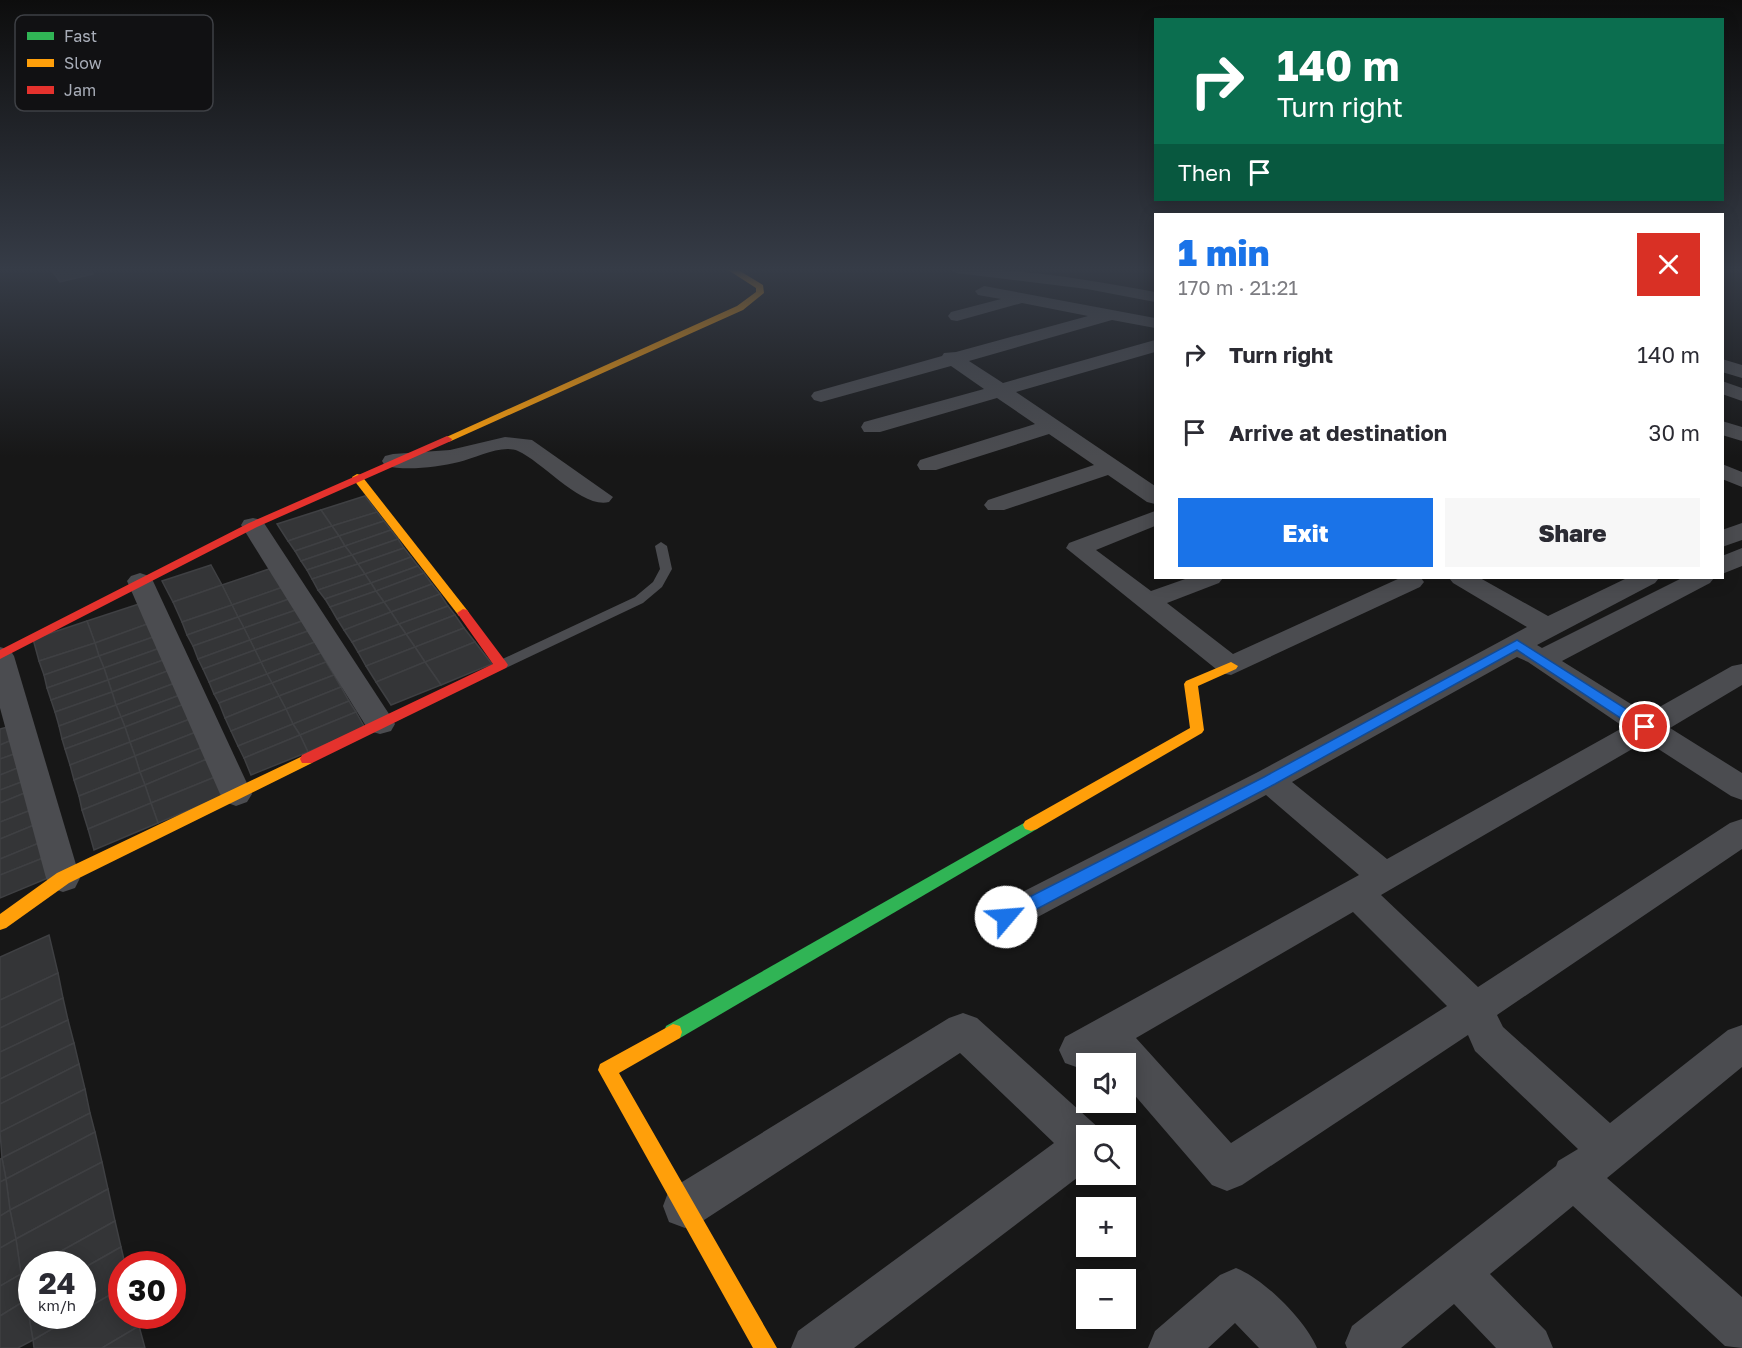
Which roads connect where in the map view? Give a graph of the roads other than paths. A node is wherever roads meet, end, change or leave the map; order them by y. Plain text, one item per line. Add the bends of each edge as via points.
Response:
1 (688, 331) edge
2 (1050, 331) edge
3 (1154, 346) edge
4 (951, 357) junction
5 (1724, 366) edge
6 (1742, 372) edge
7 (1724, 388) edge
8 (1000, 391) junction
9 (1742, 395) edge
10 (821, 396) dead end
11 (1052, 426) junction
12 (872, 427) dead end
13 (1724, 427) edge
14 (1742, 435) edge
15 (393, 461) junction
16 (928, 465) dead end
17 (1111, 467) junction
18 (1724, 472) edge
19 (357, 477) junction
20 (1742, 480) edge
21 (1154, 496) edge
22 (600, 497) dead end
23 (996, 505) dead end
24 (1154, 518) edge
25 (253, 525) junction
26 (1742, 530) edge
27 (1724, 539) edge
28 (661, 546) dead end
29 (1742, 556) edge
30 (1724, 565) edge
31 (1207, 579) edge
32 (1412, 579) edge
33 (1464, 579) edge
34 (1644, 579) edge
35 (1699, 579) edge
36 (140, 581) junction
37 (1149, 601) junction
38 (1547, 627) junction
39 (1529, 652) junction
40 (0, 655) edge
41 (501, 665) junction
42 (1231, 666) junction
43 (1742, 673) edge
44 (380, 724) junction
45 (1645, 727) junction
46 (1269, 780) junction
47 (1742, 788) edge
48 (236, 794) junction
49 (1742, 832) edge
50 (63, 878) junction
51 (1370, 885) junction
52 (1006, 917) dead end
53 (0, 923) edge
54 (1474, 1009) junction
55 (1742, 1043) edge
56 (1608, 1149) junction
57 (1574, 1176) junction
58 (685, 1206) junction
59 (1455, 1272) junction
60 (1742, 1329) edge
61 (1369, 1343) dead end
62 (766, 1348) edge
63 (815, 1348) edge
64 (1172, 1348) edge
65 (1293, 1348) edge
66 (1529, 1348) edge

1 - 15 street
2 - 4 street
3 - 8 street
4 - 8 street
4 - 10 street
5 - 6 street
7 - 9 street
8 - 11 street
8 - 12 street
11 - 16 street
11 - 17 street
13 - 14 street
15 - 19 street
15 - 22 street via 452,457 514,442
17 - 21 street
17 - 23 street
18 - 20 street
19 - 25 street
19 - 41 street
24 - 37 street via 1078,548
25 - 36 street
25 - 44 street
26 - 27 street
28 - 41 lane via 666,569 658,584 639,600
29 - 30 street
31 - 37 street
32 - 42 street
33 - 38 street
34 - 38 street
35 - 39 street
36 - 40 street
36 - 48 street
37 - 42 street
38 - 39 street
39 - 45 street
39 - 46 street
40 - 50 street
41 - 44 street
42 - 58 street via 1191,684 1197,730 607,1070
43 - 45 street
44 - 48 street
45 - 47 street
45 - 51 street
46 - 51 street
46 - 52 street
48 - 50 street
49 - 54 street
50 - 53 street
51 - 54 street
51 - 54 street via 1093,1041 1227,1170
54 - 56 street via 1488,1039
55 - 56 street
56 - 57 street
57 - 59 street
57 - 60 street
58 - 62 street
58 - 63 street via 963,1030 1086,1145
59 - 61 street
59 - 66 street
64 - 65 street via 1236,1291

